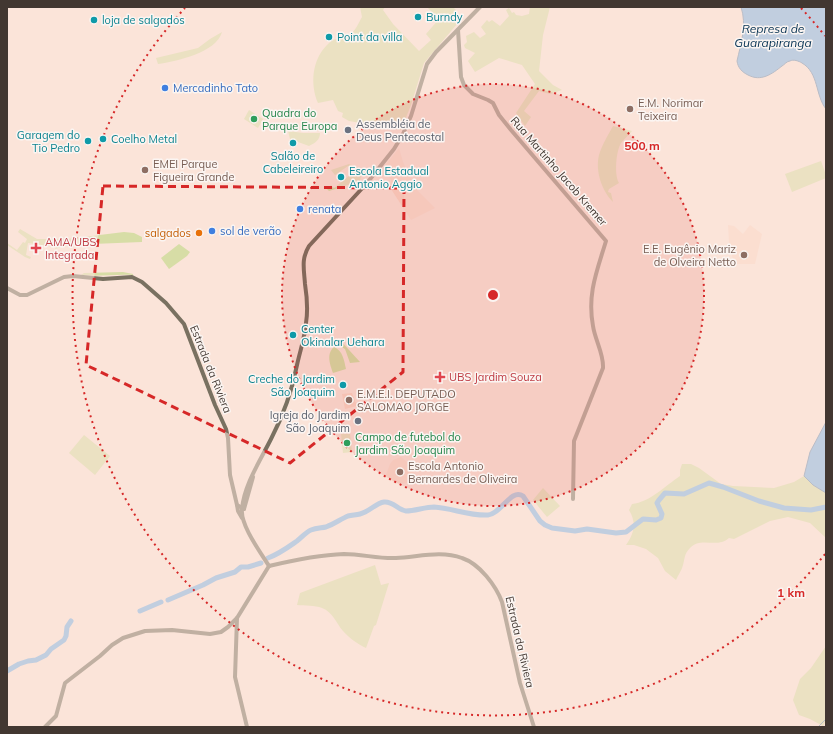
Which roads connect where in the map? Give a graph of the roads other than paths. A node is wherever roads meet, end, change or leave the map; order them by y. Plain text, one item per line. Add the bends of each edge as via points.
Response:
1 (480, 7) edge
2 (458, 30) junction
3 (7, 288) edge
4 (573, 499) dead end
5 (236, 500) junction
6 (237, 505) junction
7 (243, 508) junction
8 (244, 522) junction
9 (270, 566) junction
10 (237, 618) junction
11 (45, 727) edge
12 (247, 727) edge
13 (534, 727) edge

1 - 2 street
2 - 4 street, Rua Martinho Jacob Kremer via 461,77 464,85 474,94 493,103 511,130 606,241 590,304 603,368 574,441
2 - 7 street via 427,64 410,116 394,149 306,250 303,263 307,297 306,324 296,372 289,398 253,476
3 - 5 street, Estrada da Riviera via 20,295 28,295 64,277 132,277 142,282 166,303 184,324 225,426 230,476
5 - 6 street, Estrada da Riviera
5 - 7 street
6 - 7 street
6 - 8 street, Estrada da Riviera
7 - 8 street
8 - 9 street
9 - 10 street
9 - 13 street, Estrada da Riviera via 293,560 345,554 380,558 443,555 463,558 470,562 499,592 520,683
10 - 11 street via 215,634 172,630 145,631 116,642 65,683 56,716
10 - 12 street via 235,677

